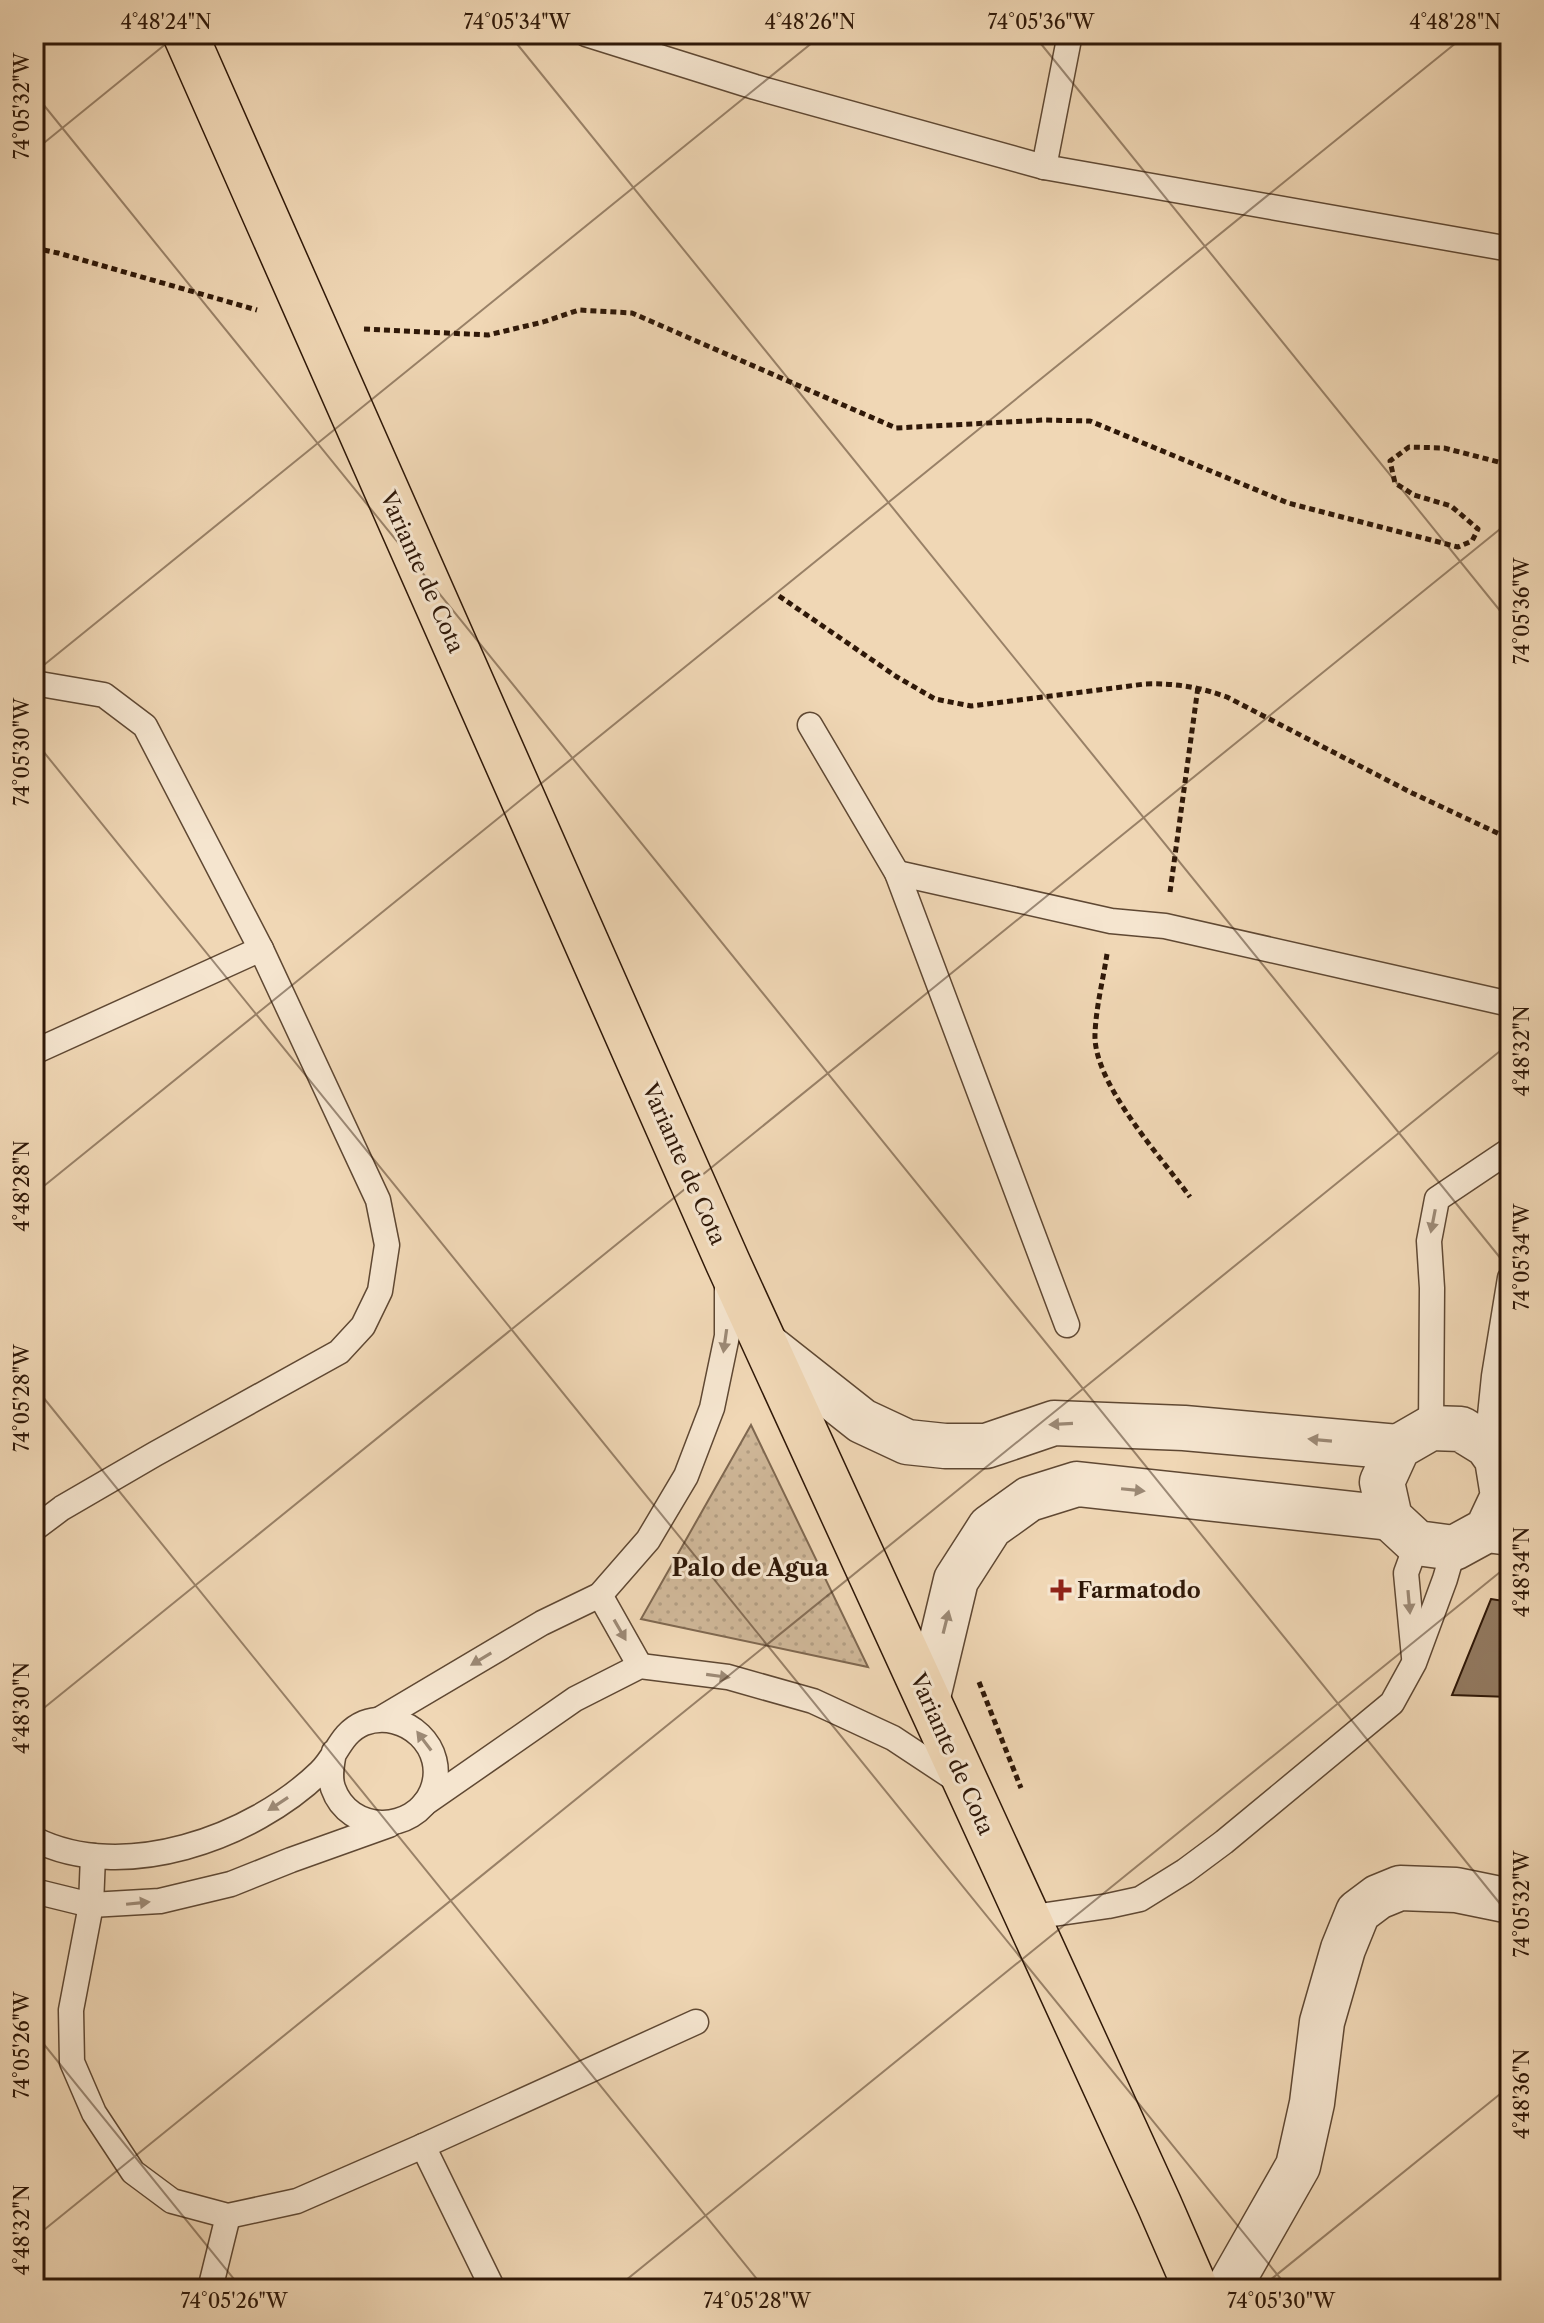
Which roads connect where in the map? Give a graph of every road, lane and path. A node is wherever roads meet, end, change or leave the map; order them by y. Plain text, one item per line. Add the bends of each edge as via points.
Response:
1 (185, 34) edge
2 (586, 34) edge
3 (1070, 34) edge
4 (1044, 167) junction
5 (34, 248) edge
6 (1510, 249) edge
7 (313, 326) junction
8 (1510, 465) edge
9 (779, 596) dead end
10 (34, 683) edge
11 (1198, 687) junction
12 (810, 725) dead end
13 (1510, 839) edge
14 (897, 873) junction
15 (1111, 921) junction
16 (1165, 926) junction
17 (261, 949) junction
18 (1510, 1004) edge
19 (34, 1052) edge
20 (1509, 1155) edge
21 (1190, 1197) dead end
22 (728, 1263) junction
23 (1510, 1278) edge
24 (1067, 1325) dead end
25 (767, 1346) junction
26 (1414, 1438) junction
27 (1498, 1455) edge
28 (34, 1529) edge
29 (1452, 1535) edge
30 (600, 1595) junction
31 (1414, 1663) junction
32 (640, 1666) junction
33 (975, 1673) dead end
34 (928, 1697) junction
35 (380, 1719) junction
36 (334, 1752) junction
37 (966, 1787) junction
38 (1026, 1800) dead end
39 (424, 1805) junction
40 (404, 1820) junction
41 (34, 1839) edge
42 (93, 1856) junction
43 (34, 1891) edge
44 (1510, 1901) edge
45 (91, 1905) junction
46 (1026, 1918) junction
47 (696, 2022) dead end
48 (423, 2146) junction
49 (228, 2216) junction
50 (210, 2289) edge
51 (493, 2289) edge
52 (1196, 2289) edge
53 (1228, 2289) edge

1 - 7 main road, Variante de Cota
2 - 4 lane
3 - 4 lane
4 - 6 lane
5 - 7 path
7 - 8 path via 488,335 579,310 632,313 896,428 1090,421 1288,503 1458,547 1472,541 1478,529 1451,506 1395,483 1390,461 1409,447 1444,448
7 - 22 main road, Variante de Cota
9 - 11 path via 935,699 971,706 1145,684
10 - 17 lane via 104,695 145,726
11 - 13 path
11 - 16 path
12 - 14 lane
14 - 15 lane
14 - 24 lane
15 - 16 lane
15 - 21 path via 1095,1036 1101,1068 1116,1097
16 - 18 lane
17 - 19 lane
17 - 28 lane via 378,1200 387,1245 380,1291 363,1326 339,1352 155,1454
20 -> 26 lane via 1437,1199
22 - 25 main road, Variante de Cota
22 -> 30 lane via 727,1336 712,1408 686,1476 648,1540
23 - 27 lane via 1494,1376
26 -> 25 street via 1054,1423 986,1446 907,1442 862,1421
25 - 34 main road, Variante de Cota
26 - 27 street via 1461,1429
26 - 29 street via 1382,1482
27 - 29 street via 1503,1496
29 - 31 lane via 1445,1579
29 -> 31 lane via 1406,1573
34 -> 29 street via 956,1580 990,1527 1029,1499 1077,1484
30 -> 32 lane
30 -> 35 lane via 542,1623
31 - 46 lane via 1392,1703 1185,1871 1140,1899
32 -> 37 lane via 728,1677 813,1701 893,1738
32 - 39 lane via 575,1699
33 - 38 path
34 - 37 main road, Variante de Cota
35 - 36 lane via 361,1724
39 -> 35 lane via 436,1772 433,1755 412,1728
36 - 40 lane via 332,1787 353,1815 387,1824
36 -> 42 lane via 323,1770 250,1823 165,1853
37 - 46 main road, Variante de Cota
39 - 40 lane
45 -> 40 lane via 160,1901 231,1884
41 - 42 lane
42 - 45 lane
43 - 45 lane
44 - 53 street via 1456,1890 1400,1888 1358,1912 1322,2022 1298,2166
45 - 49 lane via 71,2010 72,2062 94,2113 133,2172 172,2201
46 - 52 main road, Variante de Cota
47 - 48 lane
48 - 49 lane via 297,2201
48 - 51 lane
49 - 50 lane

